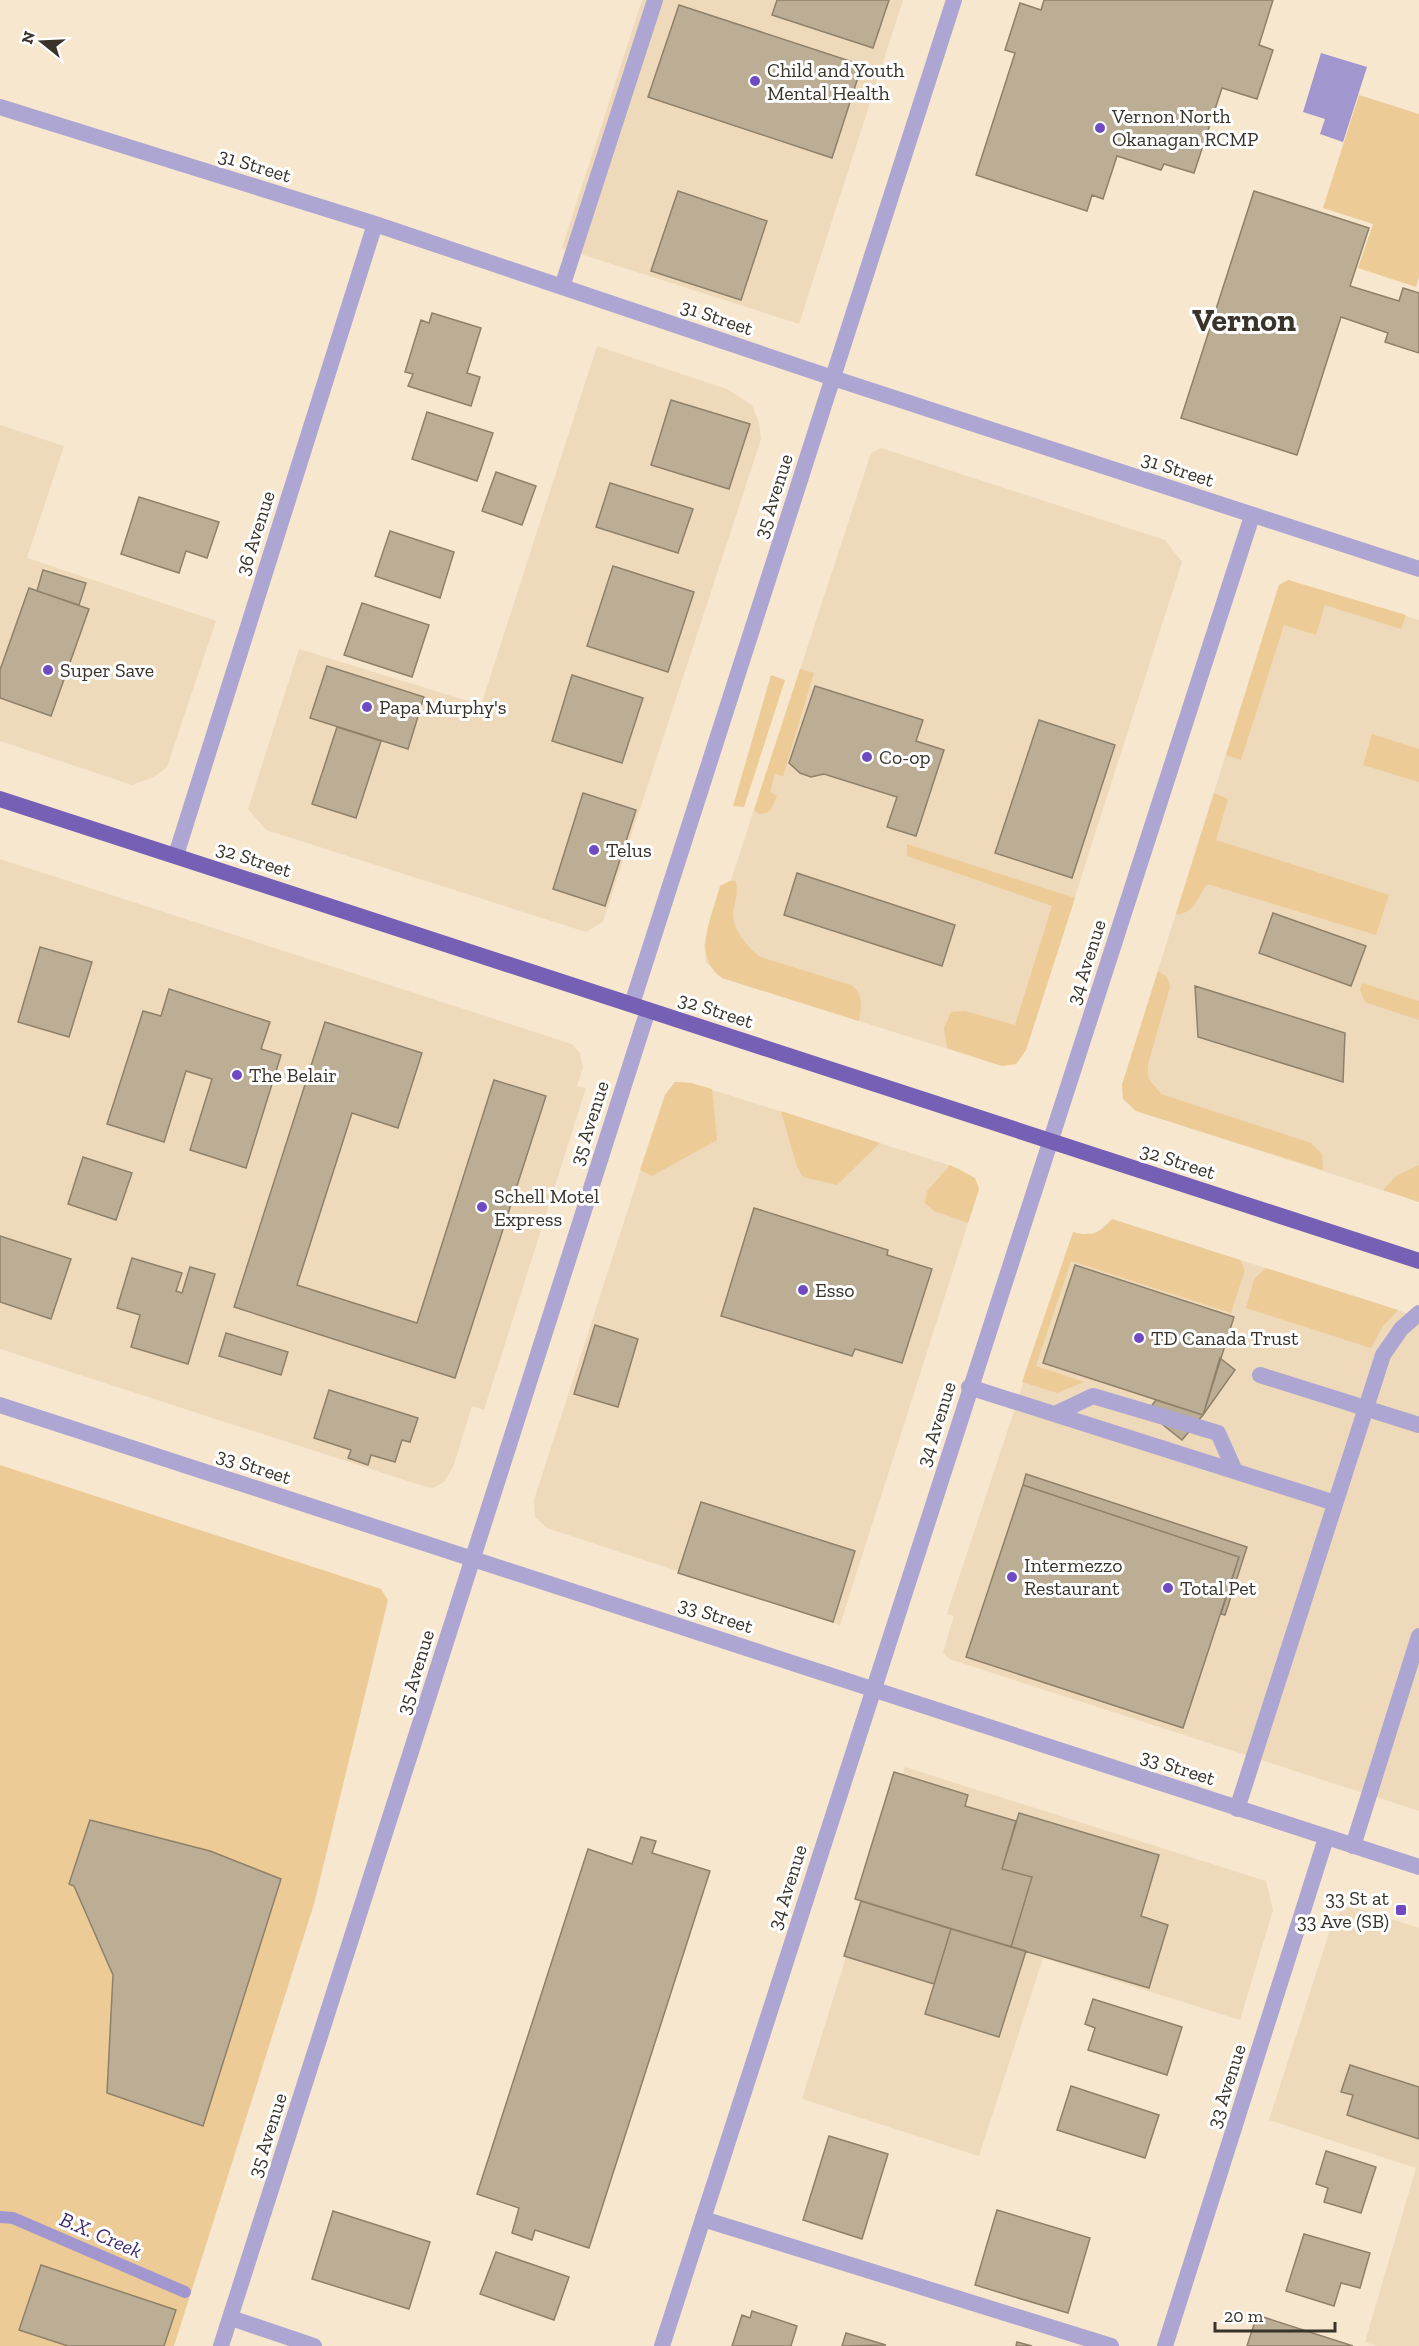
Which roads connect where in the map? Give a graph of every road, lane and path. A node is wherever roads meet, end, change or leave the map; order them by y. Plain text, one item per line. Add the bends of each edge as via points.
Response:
1 (655, 0) edge
2 (954, 0) edge
3 (0, 107) edge
4 (375, 224) junction
5 (562, 287) junction
6 (832, 378) junction
7 (1252, 516) junction
8 (1419, 569) edge
9 (0, 800) edge
10 (176, 855) junction
11 (640, 1007) junction
12 (1049, 1141) junction
13 (1419, 1262) edge
14 (1419, 1313) edge
15 (1260, 1375) dead end
16 (969, 1387) junction
17 (0, 1405) edge
18 (1366, 1408) junction
19 (1055, 1414) junction
20 (1419, 1425) edge
21 (1235, 1471) junction
22 (1335, 1503) junction
23 (472, 1560) junction
24 (1419, 1636) edge
25 (873, 1687) junction
26 (1237, 1809) junction
27 (1326, 1838) junction
28 (1353, 1846) junction
29 (1419, 1867) edge
30 (703, 2219) junction
31 (231, 2318) junction
32 (221, 2346) edge
33 (314, 2346) edge
34 (662, 2346) edge
35 (1111, 2346) edge
36 (1166, 2346) edge

1 - 5 street
2 - 6 street, 35 Avenue
3 - 4 street, 31 Street
4 - 5 street, 31 Street
4 - 10 street, 36 Avenue
5 - 6 street, 31 Street
6 - 7 street, 31 Street
6 - 11 street, 35 Avenue
7 - 8 street, 31 Street
7 - 12 street, 34 Avenue
9 - 10 highway, 32 Street
10 - 11 highway, 32 Street
11 - 12 highway, 32 Street
11 - 23 street, 35 Avenue
12 - 13 highway, 32 Street
12 - 16 street, 34 Avenue
14 - 18 street via 1401,1329 1383,1355
15 - 18 street
16 - 19 street
16 - 25 street, 34 Avenue
17 - 23 street, 33 Street
18 - 20 street
18 - 22 street
19 - 21 street
19 - 21 street via 1094,1396 1218,1433
21 - 22 street
22 - 26 street
23 - 25 street, 33 Street
23 - 31 street, 35 Avenue
24 - 28 street
25 - 26 street, 33 Street
25 - 30 street, 34 Avenue
26 - 27 street, 33 Street
27 - 28 street, 33 Street
27 - 36 street, 33 Avenue
28 - 29 street, 33 Street
30 - 34 street, 34 Avenue
30 - 35 street
31 - 32 street, 35 Avenue
31 - 33 street

